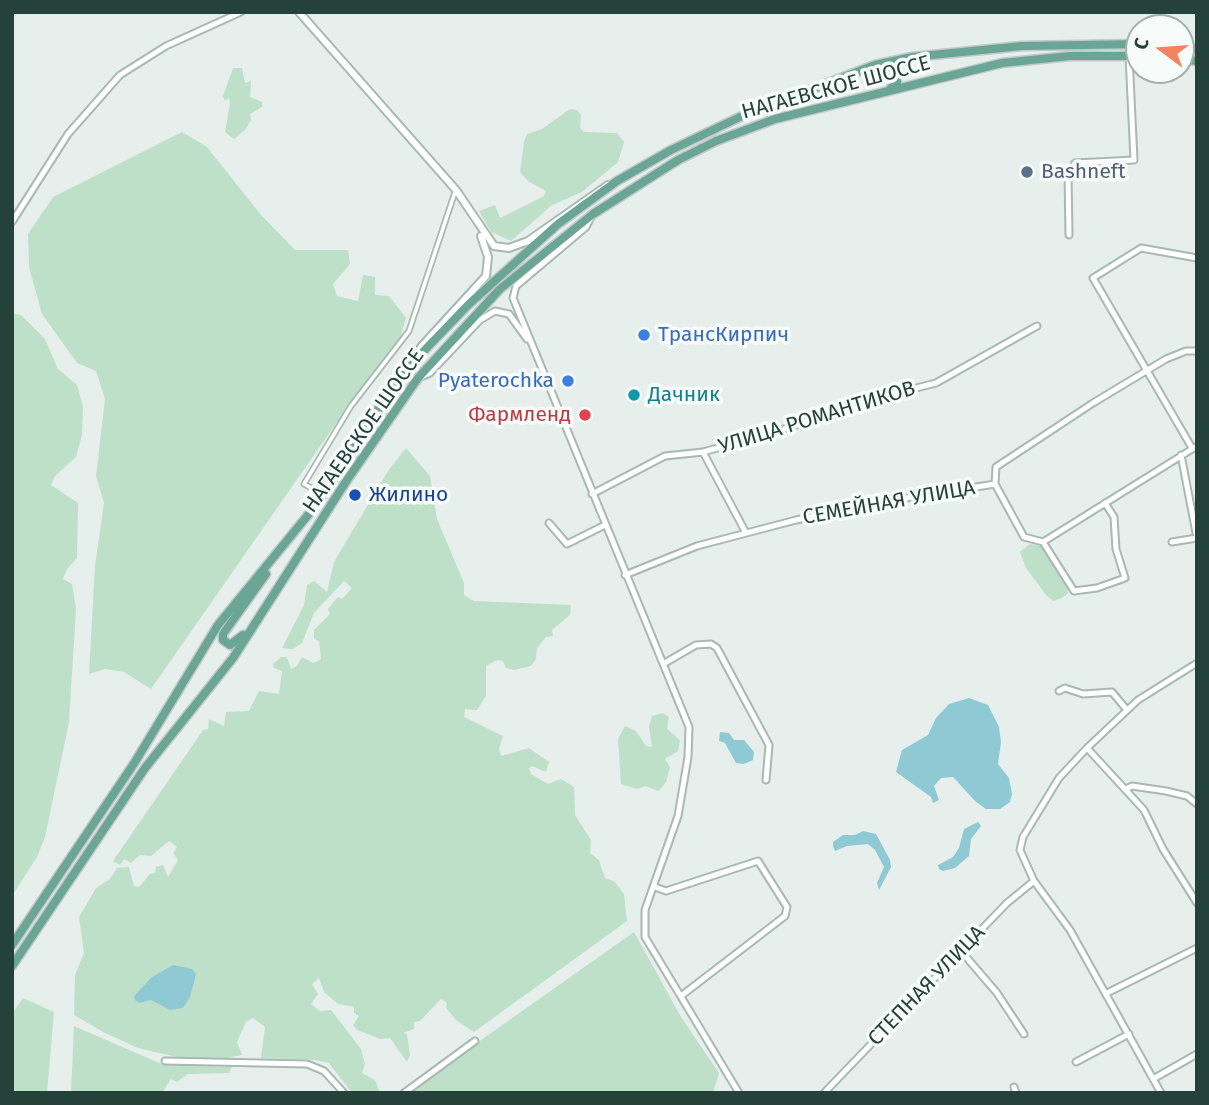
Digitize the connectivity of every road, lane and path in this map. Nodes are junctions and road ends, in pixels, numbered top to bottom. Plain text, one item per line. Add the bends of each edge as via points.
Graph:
1 (241, 12) edge
2 (299, 12) edge
3 (1125, 44) edge
4 (1125, 56) edge
5 (875, 65) junction
6 (1130, 84) edge
7 (881, 93) junction
8 (617, 181) junction
9 (456, 190) junction
10 (593, 214) junction
11 (12, 222) edge
12 (476, 224) junction
13 (1069, 235) dead end
14 (1197, 258) edge
15 (1037, 326) dead end
16 (530, 344) junction
17 (1197, 351) edge
18 (417, 358) junction
19 (1147, 369) junction
20 (418, 378) junction
21 (1194, 447) edge
22 (703, 452) junction
23 (1181, 455) junction
24 (995, 484) junction
25 (313, 489) dead end
26 (592, 494) junction
27 (1105, 503) junction
28 (549, 523) dead end
29 (605, 525) junction
30 (746, 533) junction
31 (1197, 538) edge
32 (1043, 542) junction
33 (1172, 542) dead end
34 (282, 548) junction
35 (299, 555) junction
36 (625, 575) junction
37 (1197, 663) edge
38 (663, 664) junction
39 (1059, 691) dead end
40 (1127, 710) junction
41 (1087, 747) junction
42 (766, 780) dead end
43 (1126, 789) junction
44 (1197, 804) edge
45 (1034, 881) junction
46 (655, 887) junction
47 (1197, 903) edge
48 (12, 945) edge
49 (1197, 948) edge
50 (961, 951) junction
51 (12, 966) edge
52 (1107, 993) junction
53 (681, 996) junction
54 (1024, 1034) dead end
55 (1129, 1034) junction
56 (475, 1041) dead end
57 (1197, 1054) edge
58 (165, 1060) dead end
59 (1076, 1062) dead end
60 (1153, 1079) junction
61 (344, 1093) edge
62 (404, 1093) edge
63 (738, 1093) edge
64 (824, 1093) edge
65 (1161, 1093) edge

1 - 11 street via 166,46 120,75 68,134
2 - 9 street
3 - 5 main road, НАГАЕВСКОЕ ШОССЕ via 1022,46
4 - 7 main road, НАГАЕВСКОЕ ШОССЕ via 1002,63
5 - 7 main road via 891,65 897,73 894,86
5 - 8 main road, НАГАЕВСКОЕ ШОССЕ via 742,116
6 - 13 street via 1134,160 1075,163 1068,174
7 - 10 main road, НАГАЕВСКОЕ ШОССЕ via 775,119 716,141
8 - 12 street via 600,187 516,247 494,246
8 - 18 main road, НАГАЕВСКОЕ ШОССЕ via 558,223 507,268
9 - 12 street
9 - 25 street via 409,331 351,406 304,484
10 - 16 street via 586,227 516,286 514,305
10 - 20 main road, НАГАЕВСКОЕ ШОССЕ via 500,289
12 - 18 street via 488,257 486,276 421,347
14 - 19 street via 1141,248 1093,278
15 - 22 street, УЛИЦА РОМАНТИКОВ via 936,383
16 - 20 street via 509,314 495,311 480,320 430,373
16 - 26 street
17 - 19 street, СЕМЕЙНАЯ УЛИЦА via 1186,351
18 - 34 main road, НАГАЕВСКОЕ ШОССЕ
19 - 21 street
19 - 24 street, СЕМЕЙНАЯ УЛИЦА via 996,467
20 - 35 main road, НАГАЕВСКОЕ ШОССЕ
21 - 23 street
22 - 26 street, УЛИЦА РОМАНТИКОВ via 665,456
22 - 30 street
23 - 27 street
23 - 31 street
24 - 30 street, СЕМЕЙНАЯ УЛИЦА via 894,500
24 - 32 street via 1024,537
26 - 29 street
27 - 32 street
27 - 32 street via 1114,517 1116,549 1125,578 1074,591
28 - 29 street via 568,544
29 - 36 street
30 - 36 street, СЕМЕЙНАЯ УЛИЦА via 697,546
31 - 33 street
34 - 35 main road via 226,628 226,643 240,641
34 - 48 main road, НАГАЕВСКОЕ ШОССЕ via 218,625 135,762
35 - 51 main road, НАГАЕВСКОЕ ШОССЕ via 233,657 145,768
36 - 38 street
37 - 40 street
38 - 42 street via 696,645 717,648 769,745
38 - 46 street via 689,727 688,757 678,816
39 - 40 street via 1112,692
40 - 41 street
41 - 43 street
41 - 45 street via 1059,778 1023,837 1020,850
43 - 44 street via 1166,791 1187,796
43 - 47 street via 1144,810
45 - 50 street, СТЕПНАЯ УЛИЦА
45 - 52 street
46 - 53 street via 645,910 645,937
46 - 53 street via 666,891 758,861 787,907 785,916
49 - 52 street
50 - 54 street
50 - 64 street, СТЕПНАЯ УЛИЦА
52 - 55 street
53 - 63 street
55 - 59 street
55 - 60 street
56 - 62 street
57 - 60 street
58 - 61 street via 307,1064 324,1071
60 - 65 street

